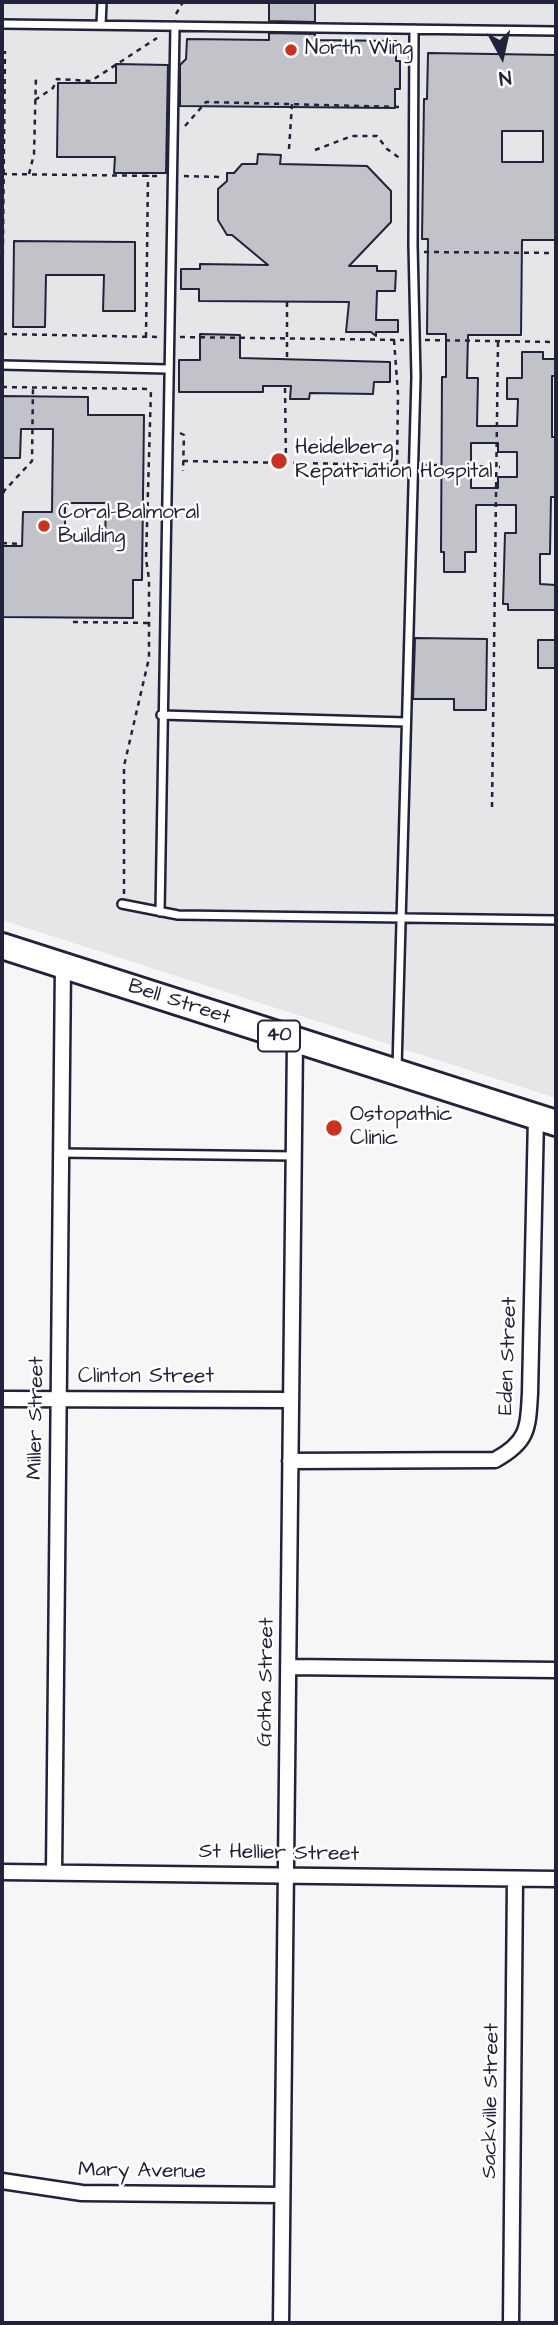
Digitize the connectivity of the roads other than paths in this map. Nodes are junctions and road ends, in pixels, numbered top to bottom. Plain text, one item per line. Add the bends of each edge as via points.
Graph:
1 (102, 2) edge
2 (2, 24) edge
3 (101, 25) junction
4 (175, 26) junction
5 (414, 29) junction
6 (556, 31) edge
7 (2, 365) edge
8 (167, 369) junction
9 (161, 715) junction
10 (406, 722) junction
11 (122, 904) dead end
12 (160, 912) junction
13 (402, 916) junction
14 (556, 920) edge
15 (2, 946) edge
16 (63, 964) junction
17 (295, 1041) junction
18 (397, 1072) junction
19 (546, 1120) edge
20 (61, 1153) junction
21 (294, 1156) junction
22 (2, 1399) edge
23 (59, 1399) junction
24 (291, 1400) junction
25 (290, 1461) junction
26 (288, 1667) junction
27 (556, 1670) edge
28 (2, 1872) edge
29 (54, 1872) junction
30 (286, 1875) junction
31 (515, 1879) junction
32 (556, 1879) edge
33 (2, 2181) edge
34 (282, 2195) junction
35 (281, 2323) edge
36 (511, 2323) edge

1 - 3 lane
2 - 3 lane
3 - 4 lane
4 - 5 lane
4 - 8 lane
5 - 6 lane
5 - 10 lane via 414,465
7 - 8 lane
8 - 9 lane
9 - 10 lane
9 - 12 lane
10 - 13 lane
11 - 12 lane
12 - 13 lane
13 - 14 lane
13 - 18 lane
15 - 16 highway, Bell Street / 40
16 - 17 highway, Bell Street / 40
16 - 20 street, Miller Street
17 - 18 highway, Bell Street / 40
17 - 21 street, Gotha Street
18 - 19 highway, Bell Street / 40
19 - 25 street, Eden Street via 529,1423 517,1448 495,1460
20 - 21 lane
20 - 23 street, Miller Street
21 - 24 street, Gotha Street
22 - 23 street, Clinton Street
23 - 24 street, Clinton Street
23 - 29 street, Miller Street
24 - 25 street, Gotha Street
25 - 26 street, Gotha Street
26 - 27 street
26 - 30 street, Gotha Street
28 - 29 street, St Hellier Street
29 - 30 street, St Hellier Street
30 - 31 street, St Hellier Street
30 - 34 street, Gotha Street
31 - 32 street, St Hellier Street
31 - 36 street, Sackville Street
33 - 34 street, Mary Avenue via 82,2193
34 - 35 street, Gotha Street

